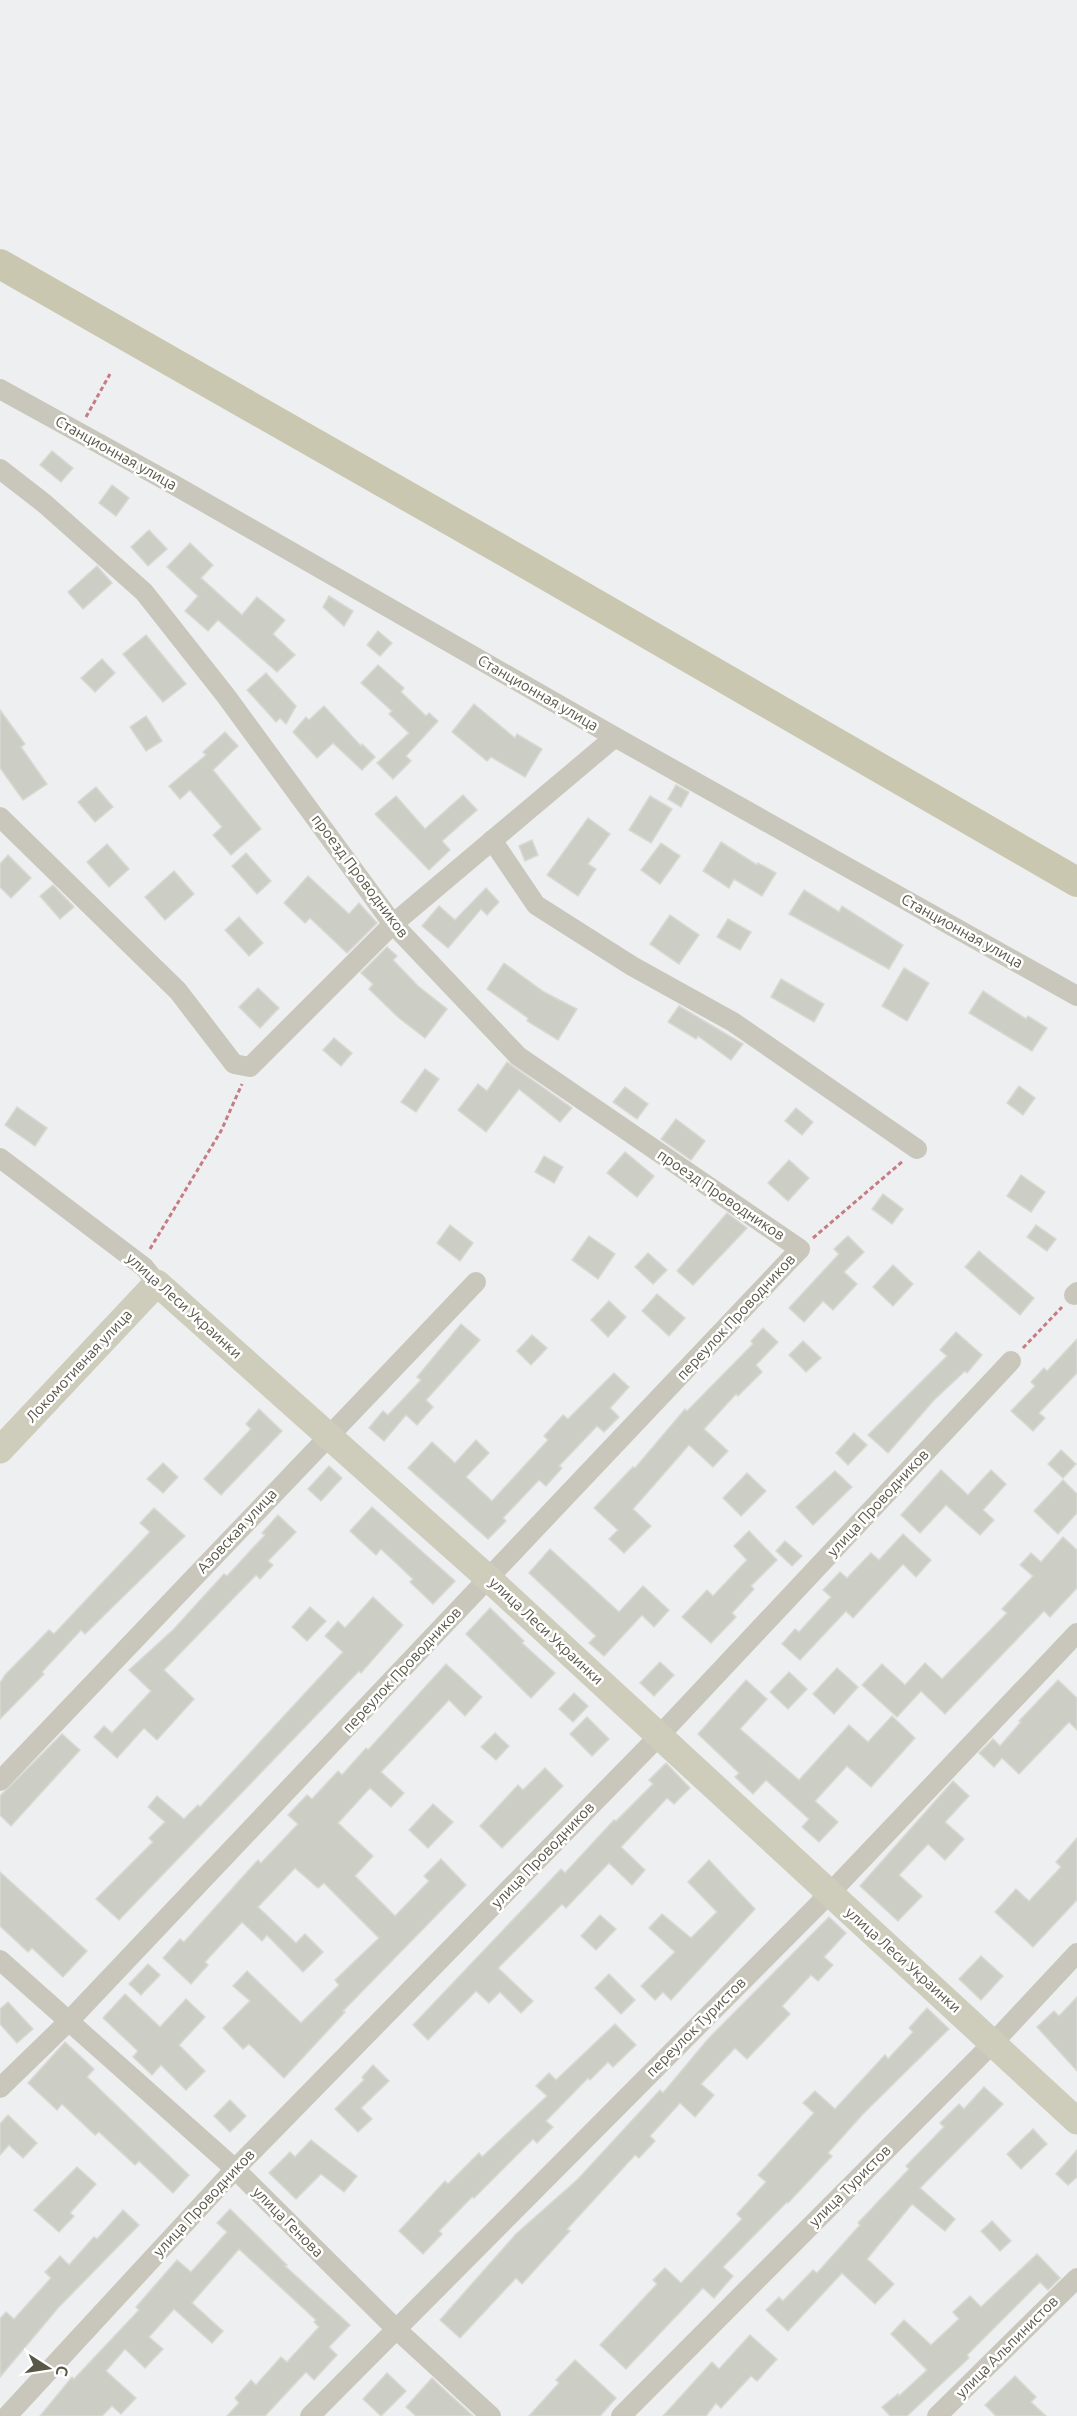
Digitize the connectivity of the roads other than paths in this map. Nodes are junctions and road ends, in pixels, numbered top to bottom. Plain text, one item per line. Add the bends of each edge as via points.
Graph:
1 (0, 264) edge
2 (0, 389) edge
3 (0, 469) edge
4 (615, 737) junction
5 (0, 817) edge
6 (492, 840) junction
7 (1077, 882) edge
8 (393, 924) junction
9 (1077, 996) edge
10 (917, 1149) road end
11 (0, 1158) edge
12 (800, 1249) joint
13 (149, 1274) junction
14 (476, 1282) dead end
15 (1011, 1361) road end
16 (328, 1435) junction
17 (0, 1450) edge
18 (489, 1579) junction
19 (1077, 1633) edge
20 (659, 1736) junction
21 (0, 1781) edge
22 (830, 1893) junction
23 (1077, 1953) edge
24 (0, 1960) edge
25 (68, 2022) junction
26 (994, 2042) junction
27 (0, 2088) edge
28 (1077, 2121) edge
29 (235, 2169) junction
30 (1077, 2278) edge
31 (396, 2329) junction
32 (7, 2416) edge
33 (310, 2416) edge
34 (491, 2416) edge
35 (621, 2416) edge
36 (937, 2416) edge

1 - 7 main road
2 - 4 street, Станционная улица
3 - 8 street, проезд Проводников via 144,592 226,696
4 - 6 street
4 - 9 street, Станционная улица
5 - 8 street via 178,991 246,1075
6 - 8 street
6 - 10 street via 536,905 632,966 733,1022
8 - 12 street, проезд Проводников via 518,1056
11 - 13 street, улица Леси Украинки
12 - 18 street, переулок Проводников
13 - 16 main road, улица Леси Украинки
13 - 17 main road, Локомотивная улица
14 - 16 street, Азовская улица
15 - 20 street, улица Проводников
16 - 18 main road, улица Леси Украинки
16 - 21 street, Азовская улица
18 - 20 main road, улица Леси Украинки
18 - 25 street, переулок Проводников
19 - 22 street, переулок Туристов
20 - 22 main road, улица Леси Украинки
20 - 29 street, улица Проводников
22 - 26 main road, улица Леси Украинки
22 - 31 street, переулок Туристов
23 - 26 street, улица Туристов
24 - 25 street, улица Генова
25 - 27 street, переулок Проводников
25 - 29 street, улица Генова
26 - 28 main road, улица Леси Украинки
26 - 35 street, улица Туристов
29 - 31 street, улица Генова
29 - 32 street, улица Проводников
30 - 36 street, улица Альпинистов
31 - 33 street, переулок Туристов
31 - 34 street, улица Генова

